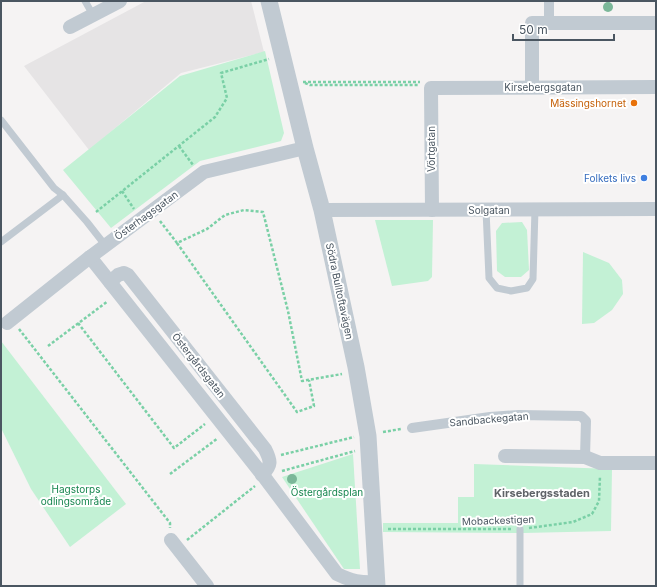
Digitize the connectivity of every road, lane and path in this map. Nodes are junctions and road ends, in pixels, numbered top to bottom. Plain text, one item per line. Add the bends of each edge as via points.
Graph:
1 (85, 1) edge
2 (120, 1) edge
3 (269, 1) edge
4 (549, 1) edge
5 (93, 15) junction
6 (549, 23) junction
7 (656, 23) edge
8 (70, 27) dead end
9 (272, 58) dead end
10 (425, 84) junction
11 (656, 86) edge
12 (532, 87) junction
13 (1, 120) edge
14 (179, 146) junction
15 (305, 148) junction
16 (193, 166) dead end
17 (122, 191) junction
18 (63, 195) junction
19 (535, 209) junction
20 (656, 209) edge
21 (152, 210) junction
22 (322, 210) junction
23 (432, 210) junction
24 (486, 210) junction
25 (135, 211) dead end
26 (96, 212) dead end
27 (1, 242) edge
28 (177, 243) junction
29 (105, 245) junction
30 (90, 257) junction
31 (112, 298) dead end
32 (78, 323) junction
33 (12, 324) joint
34 (48, 346) dead end
35 (351, 370) junction
36 (309, 380) junction
37 (208, 421) dead end
38 (412, 428) joint
39 (379, 433) dead end
40 (357, 436) dead end
41 (220, 437) dead end
42 (359, 450) dead end
43 (281, 455) dead end
44 (505, 456) dead end
45 (585, 457) junction
46 (600, 463) junction
47 (656, 463) edge
48 (282, 471) dead end
49 (170, 474) dead end
50 (263, 476) junction
51 (374, 529) junction
52 (520, 529) junction
53 (174, 544) junction
54 (377, 584) edge
55 (207, 586) edge
56 (520, 586) edge

1 - 5 lane
2 - 5 street
3 - 15 street, Södra Bulltoftavägen
4 - 6 street
5 - 8 street
6 - 7 street
6 - 12 street via 532,23
9 - 14 path via 221,73 227,98 215,117
10 - 10 path via 310,85 302,82 314,81
10 - 12 street, Kirsebergsgatan
10 - 23 street, Vörtgatan
11 - 12 street, Kirsebergsgatan
13 - 18 lane via 54,188
14 - 16 path
14 - 17 path
15 - 21 street, Österhagsgatan via 204,172
15 - 22 street, Södra Bulltoftavägen
17 - 25 path
17 - 26 path
18 - 27 lane
18 - 29 lane
19 - 20 street, Solgatan
19 - 24 street, Solgatan
19 - 24 lane via 533,279 528,288 511,291 497,288 489,278
21 - 28 path
21 - 29 street, Österhagsgatan
22 - 23 street, Solgatan
22 - 35 street, Södra Bulltoftavägen
23 - 24 street, Solgatan
28 - 36 path via 297,412 314,406
28 - 36 path via 207,229 225,215 244,210 263,212 288,311 302,381
29 - 30 street, Österhagsgatan
30 - 33 street, Österhagsgatan
30 - 50 street, Östergårdsgatan
31 - 32 path
32 - 34 path
32 - 37 path via 174,448
33 - 53 path via 170,523
35 - 36 path
35 - 51 street, Södra Bulltoftavägen via 368,436
38 - 39 path
38 - 45 street, Sandbackegatan via 490,417 581,416 586,421
40 - 43 path
41 - 49 path
42 - 48 path
44 - 45 street
45 - 46 street
46 - 47 street
46 - 52 path, Mobackestigen via 599,501 592,514 573,522
50 - 53 path
50 - 54 street, Östergårdsgatan via 337,574 349,580
51 - 52 path, Mobackestigen
51 - 54 street, Södra Bulltoftavägen
52 - 56 lane
53 - 55 street

